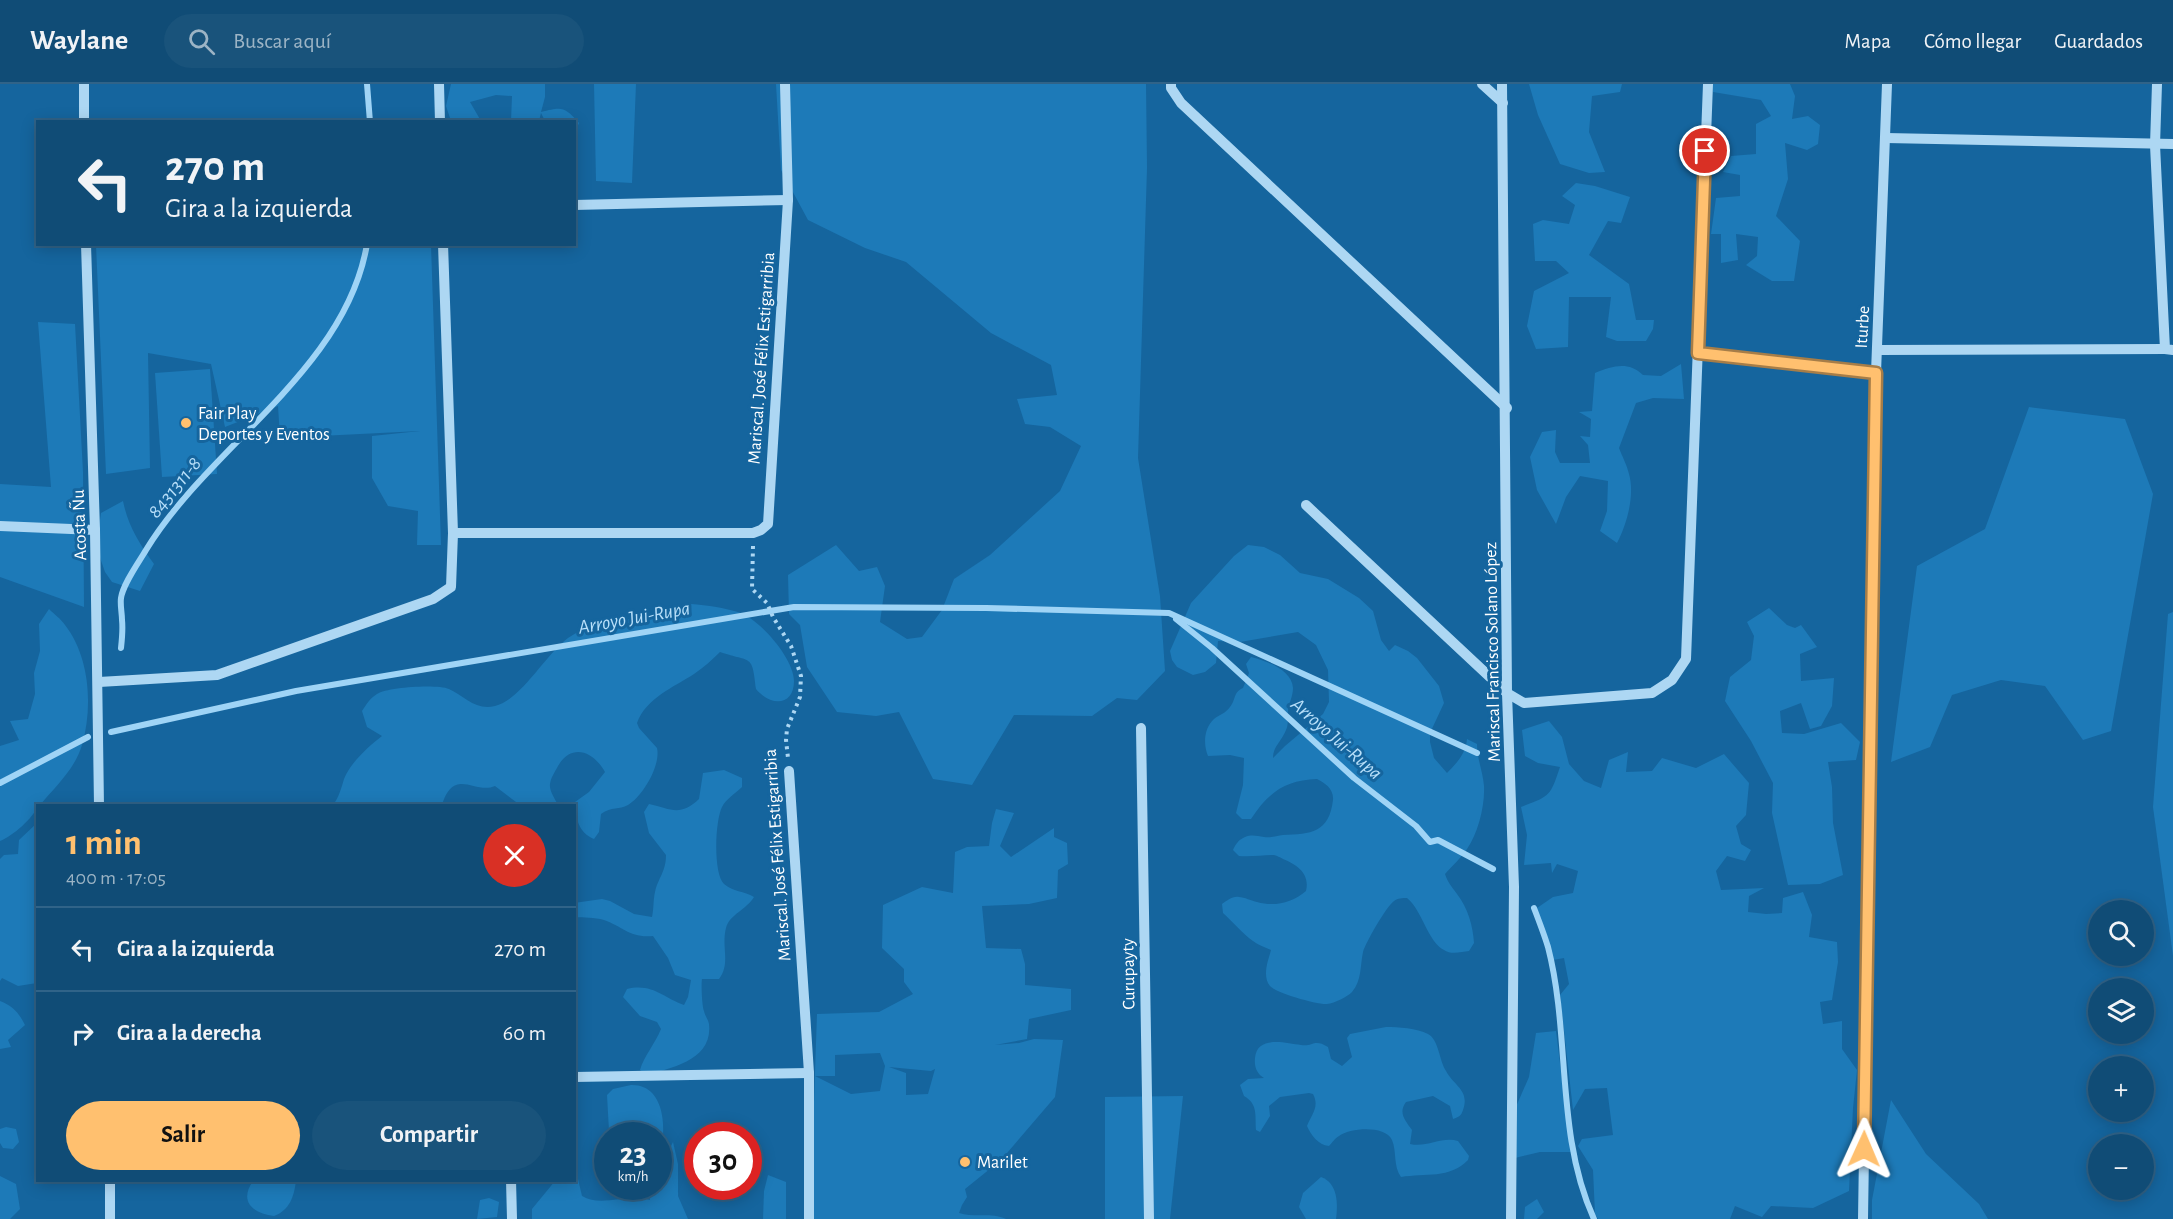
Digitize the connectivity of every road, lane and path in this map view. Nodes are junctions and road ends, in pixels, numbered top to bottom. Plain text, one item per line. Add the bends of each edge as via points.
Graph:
1 (84, 84) edge
2 (439, 84) edge
3 (785, 84) edge
4 (1171, 84) edge
5 (1482, 84) edge
6 (1502, 84) edge
7 (1708, 84) edge
8 (1887, 84) edge
9 (2157, 84) edge
10 (1503, 103) junction
11 (84, 120) edge
12 (440, 120) edge
13 (1886, 138) junction
14 (2173, 144) edge
15 (2155, 145) junction
16 (788, 200) junction
17 (576, 204) edge
18 (86, 246) edge
19 (443, 246) edge
20 (1878, 350) junction
21 (2169, 350) edge
22 (1698, 353) junction
23 (1876, 373) junction
24 (1506, 408) junction
25 (1306, 505) dead end
26 (0, 526) edge
27 (95, 530) junction
28 (453, 533) junction
29 (753, 533) junction
30 (99, 682) junction
31 (1507, 693) junction
32 (1141, 728) dead end
33 (789, 771) joint
34 (99, 804) edge
35 (809, 1073) junction
36 (576, 1077) edge
37 (110, 1182) edge
38 (511, 1182) edge
39 (110, 1219) edge
40 (512, 1219) edge
41 (809, 1219) edge
42 (1149, 1219) edge
43 (1511, 1219) edge
44 (1863, 1219) edge

1 - 11 street
2 - 12 street
3 - 16 street, Mariscal. José Félix Estigarribia
4 - 24 street via 1180,103
5 - 10 street
6 - 10 street, Mariscal Francisco Solano López
7 - 22 street
8 - 13 street, Iturbe
9 - 15 street
10 - 24 street, Mariscal Francisco Solano López
13 - 15 street
13 - 20 street, Iturbe
14 - 15 street
15 - 21 street
16 - 17 street
16 - 29 street, Mariscal. José Félix Estigarribia via 768,524
18 - 27 street, Acosta Ñu
19 - 28 street
20 - 21 street
20 - 23 street, Iturbe
22 - 23 street
22 - 31 street via 1686,659 1672,680 1652,693 1524,703
23 - 44 street, Iturbe
24 - 31 street, Mariscal Francisco Solano López
25 - 31 street
26 - 27 street
27 - 30 street, Acosta Ñu
28 - 29 street
28 - 30 street via 451,587 433,599 217,675
29 - 33 path, Mariscal. José Félix Estigarribia via 752,589 767,603 791,646 801,676 800,698 787,729
30 - 34 street, Acosta Ñu
31 - 43 street, Mariscal Francisco Solano López via 1514,886
32 - 42 street, Curupayty
33 - 35 street, Mariscal. José Félix Estigarribia
35 - 36 street
35 - 41 street, Mariscal. José Félix Estigarribia
37 - 39 street
38 - 40 street

